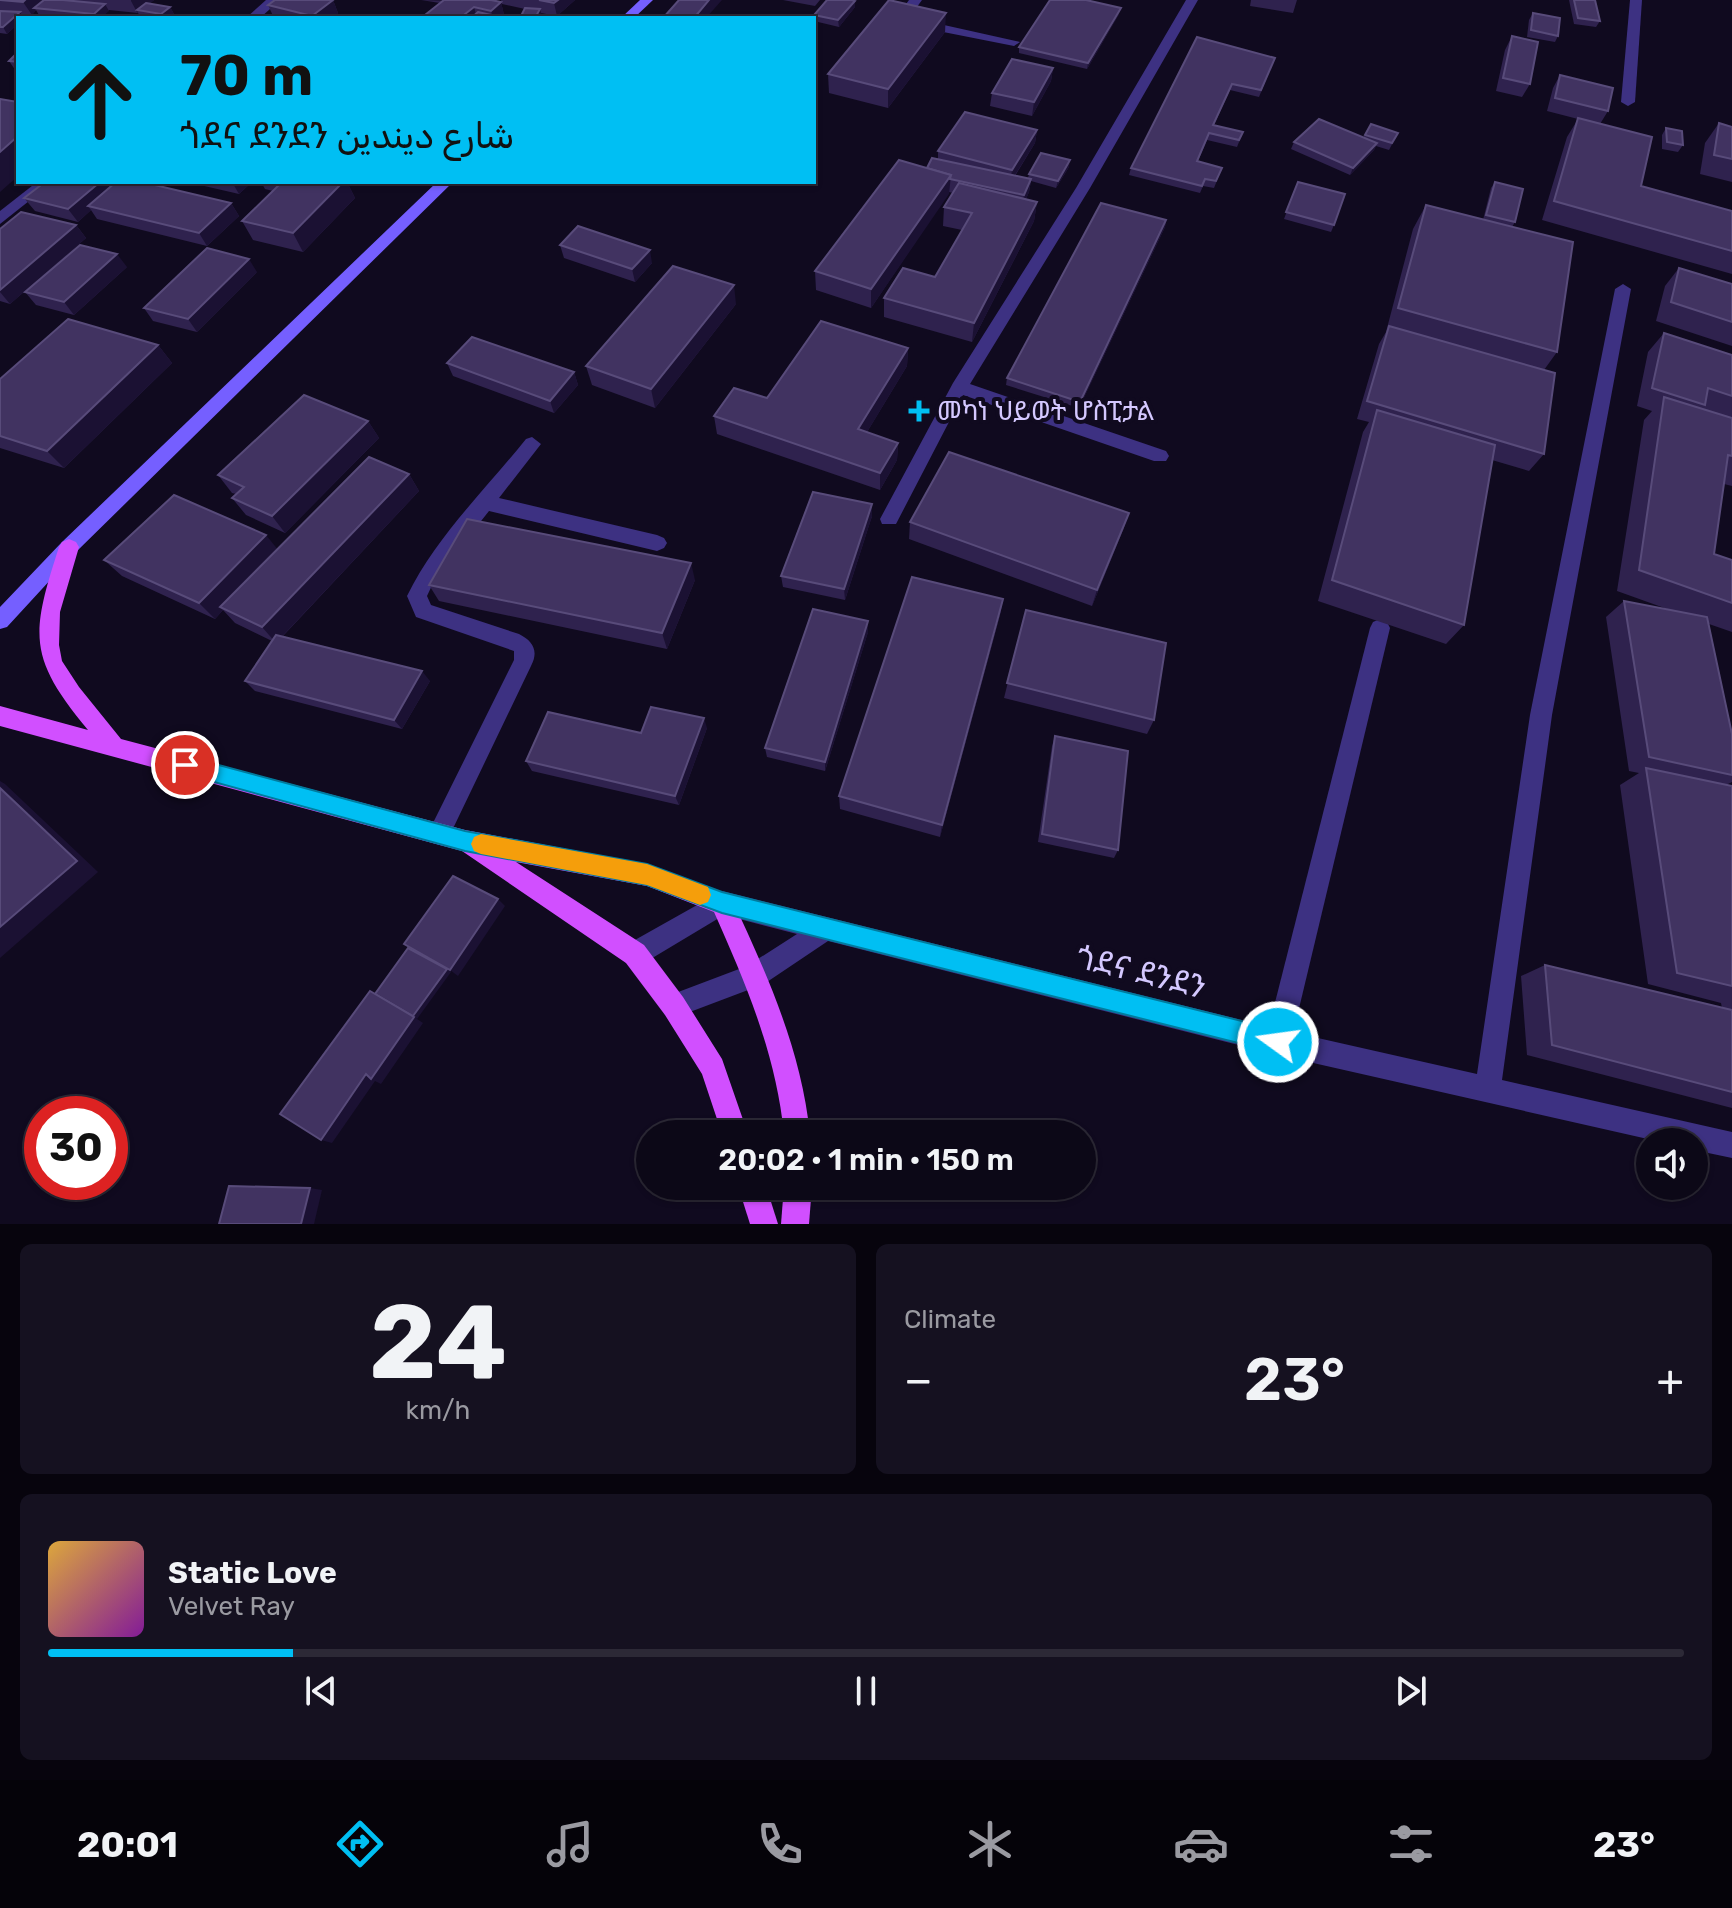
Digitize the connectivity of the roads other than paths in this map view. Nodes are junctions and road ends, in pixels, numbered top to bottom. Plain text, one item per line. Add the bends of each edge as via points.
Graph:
1 (274, 0) edge
2 (647, 0) edge
3 (916, 0) edge
4 (1192, 0) edge
5 (1636, 0) edge
6 (254, 16) edge
7 (629, 16) edge
8 (1014, 42) dead end
9 (1628, 102) dead end
10 (44, 184) edge
11 (444, 184) edge
12 (0, 219) edge
13 (1623, 289) dead end
14 (959, 387) junction
15 (532, 444) dead end
16 (1160, 456) dead end
17 (483, 502) junction
18 (889, 519) dead end
19 (657, 543) dead end
20 (69, 547) junction
21 (0, 621) edge
22 (1380, 628) edge
23 (0, 716) edge
24 (114, 746) junction
25 (439, 833) junction
26 (465, 841) junction
27 (722, 903) junction
28 (824, 930) junction
29 (635, 954) junction
30 (755, 975) junction
31 (674, 1006) junction
32 (1278, 1042) junction
33 (1488, 1090) junction
34 (730, 1120) edge
35 (795, 1120) edge
36 (1732, 1145) edge
37 (756, 1200) edge
38 (797, 1200) edge
39 (764, 1224) edge
40 (795, 1224) edge

1 - 6 street
2 - 7 main road
3 - 8 street via 907,11 922,24
4 - 14 street
5 - 9 street
10 - 12 street
11 - 20 main road
13 - 33 street via 1541,715
14 - 16 street
14 - 18 street
15 - 17 street
17 - 19 street
17 - 25 street via 417,596 423,611 524,646 524,660
20 - 21 main road
20 - 24 main road via 51,605 48,642 58,674
22 - 32 street
23 - 24 main road
24 - 25 main road
25 - 26 main road
26 - 27 main road via 647,875
26 - 29 main road
27 - 28 street, ጎደና ደንደን
27 - 29 street
27 - 30 main road
28 - 30 street
28 - 32 street, ጎደና ደንደን
29 - 31 main road
30 - 31 street
30 - 35 main road via 785,1058
31 - 34 main road via 713,1068
32 - 33 street, ጎደና ደንደን
33 - 36 street, ጎደና ደንደን
37 - 39 main road
38 - 40 main road

